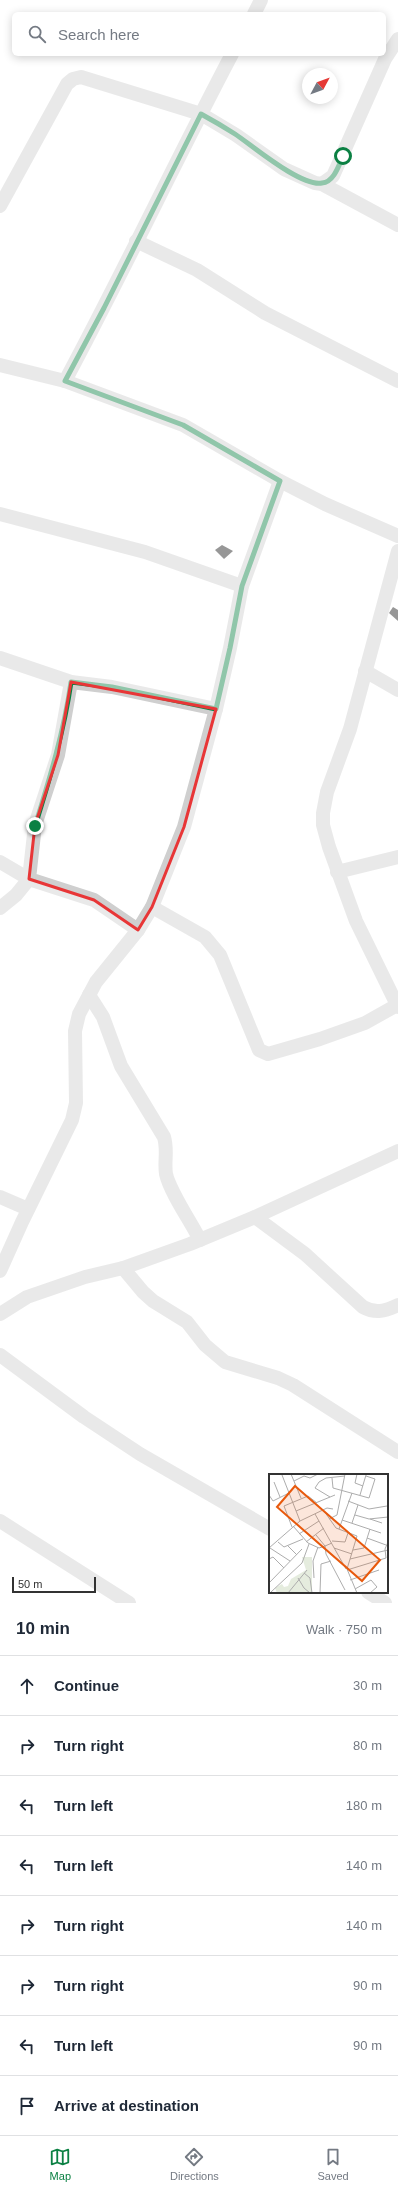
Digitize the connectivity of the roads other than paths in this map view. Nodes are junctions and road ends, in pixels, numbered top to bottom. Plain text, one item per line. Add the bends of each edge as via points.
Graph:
1 (261, 0) edge
2 (255, 12) edge
3 (398, 39) edge
4 (231, 56) edge
5 (201, 114) junction
6 (322, 184) junction
7 (0, 206) edge
8 (397, 220) edge
9 (136, 241) junction
10 (0, 365) edge
11 (65, 381) junction
12 (398, 381) edge
13 (280, 481) junction
14 (0, 514) edge
15 (398, 536) edge
16 (398, 551) edge
17 (242, 586) junction
18 (0, 658) edge
19 (365, 671) junction
20 (71, 682) junction
21 (398, 690) edge
22 (216, 709) junction
23 (398, 857) edge
24 (0, 862) edge
25 (337, 872) junction
26 (29, 879) junction
27 (152, 907) junction
28 (0, 908) edge
29 (138, 930) junction
30 (88, 995) junction
31 (398, 1006) edge
32 (398, 1151) edge
33 (0, 1197) edge
34 (28, 1209) junction
35 (255, 1217) junction
36 (200, 1240) junction
37 (122, 1268) junction
38 (0, 1271) edge
39 (398, 1305) edge
40 (0, 1314) edge
41 (0, 1355) edge
42 (398, 1452) edge
43 (0, 1521) edge
44 (269, 1528) edge
45 (370, 1593) edge
46 (129, 1603) edge
47 (385, 1603) edge

1 - 2 street
3 - 6 street via 385,59 333,176
4 - 5 street
5 - 6 street via 236,134 284,169
5 - 7 street via 81,77 73,79 67,84
5 - 9 street
6 - 8 street
9 - 11 street
9 - 12 street via 196,270 271,317
10 - 11 street
11 - 13 street via 183,425
13 - 15 street
13 - 17 street
14 - 17 street via 145,552
16 - 19 street
17 - 22 street
18 - 20 street
19 - 21 street
19 - 25 street via 350,729 327,792 323,813 327,840
20 - 22 street via 112,687
20 - 26 street via 58,754 35,826
22 - 27 street via 184,827
23 - 25 street
24 - 26 street
25 - 31 street via 356,921
26 - 28 street via 16,895
26 - 29 street via 94,900
27 - 29 street
27 - 31 street via 212,943 220,955 259,1050 263,1053 268,1054 320,1039 365,1023
29 - 30 street via 105,969
30 - 34 street via 79,1014 75,1031 76,1103 72,1120
30 - 36 street via 103,1016 121,1066 164,1137 169,1181
32 - 35 street
33 - 34 street
34 - 38 street
35 - 36 street
35 - 39 street via 305,1254 363,1307 372,1312 385,1311
36 - 37 street
37 - 40 street via 85,1277 27,1297
37 - 42 street via 153,1301 187,1322 205,1345 225,1362 278,1378 292,1385
41 - 44 street via 84,1417 140,1454
43 - 46 street
45 - 47 street

